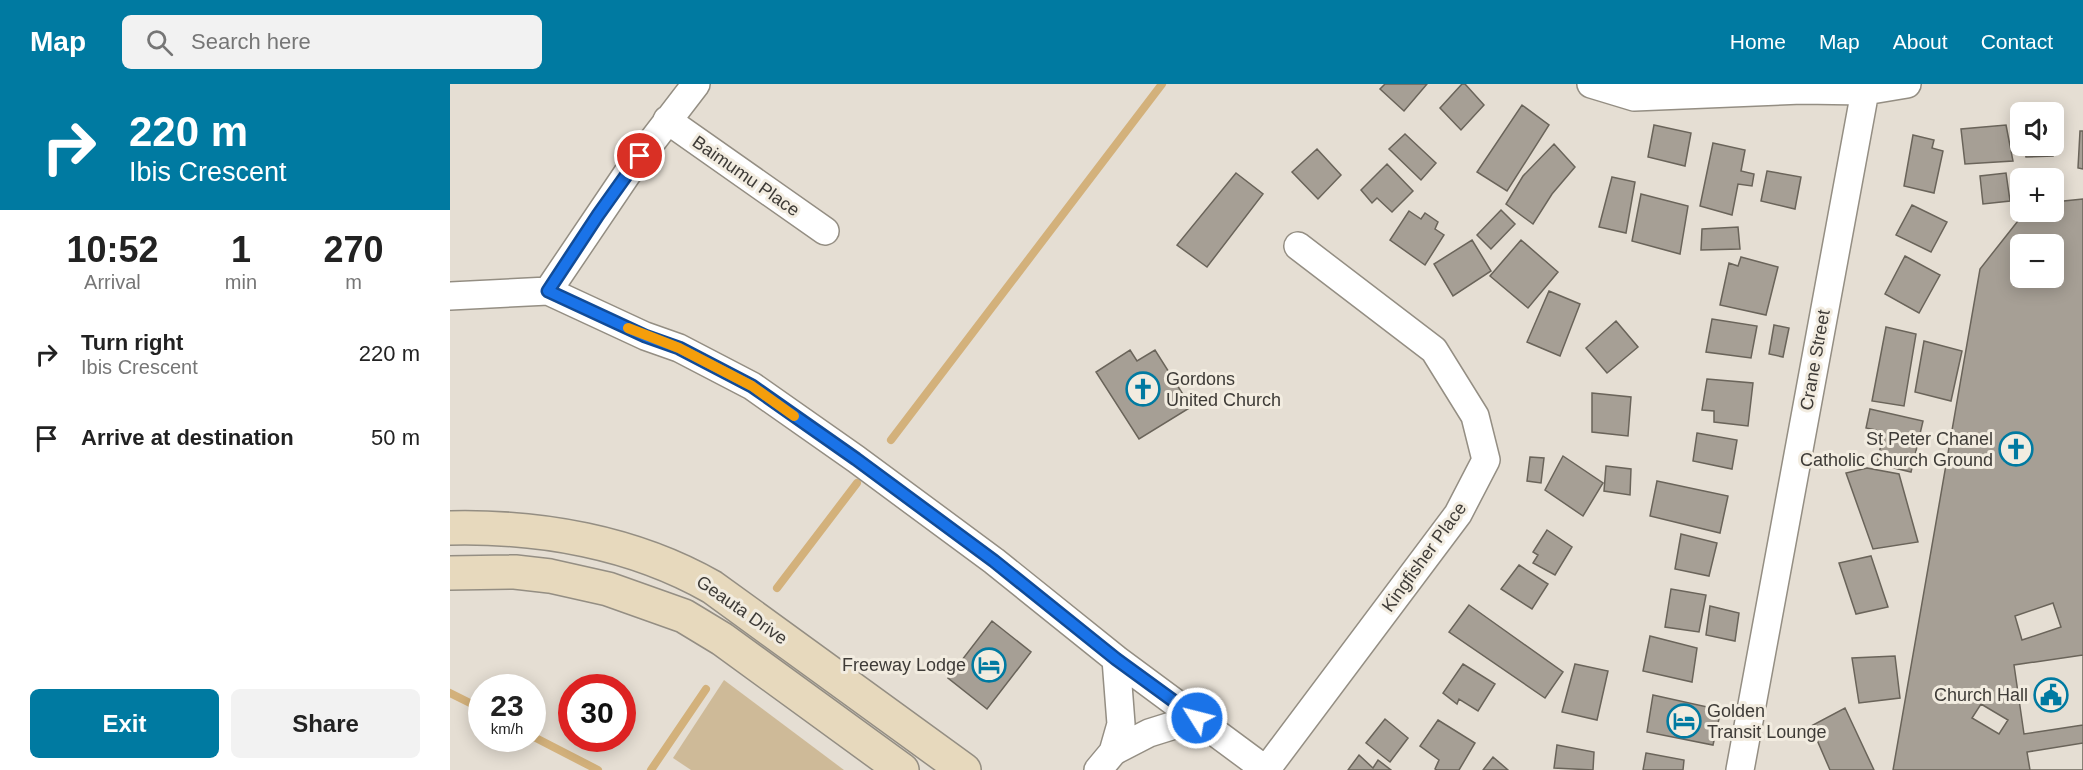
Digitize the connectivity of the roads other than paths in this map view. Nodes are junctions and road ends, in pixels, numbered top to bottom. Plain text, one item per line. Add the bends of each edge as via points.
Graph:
1 (696, 84) edge
2 (1591, 84) edge
3 (1907, 84) edge
4 (1865, 91) junction
5 (667, 120) junction
6 (825, 231) dead end
7 (1298, 246) dead end
8 (548, 291) junction
9 (450, 296) edge
10 (450, 528) edge
11 (450, 573) edge
12 (1116, 659) junction
13 (1197, 718) junction
14 (1105, 761) edge
15 (902, 770) edge
16 (964, 770) edge
17 (1266, 770) edge
18 (1740, 770) edge

1 - 5 street
2 - 4 street via 1634,97
3 - 4 street
4 - 18 street, Crane Street
5 - 6 street, Baimumu Place
5 - 8 street
7 - 17 street, Kingfisher Place via 1434,350 1475,416 1486,459 1458,514
8 - 9 street
8 - 12 street via 679,348 752,386 994,561
10 - 16 main road, Geauta Drive via 526,531 594,542 690,574
11 - 15 main road, Geauta Drive via 550,576 608,589 684,616 722,639
12 - 13 street
12 - 14 street via 1120,724
13 - 14 street via 1149,733
13 - 17 street

